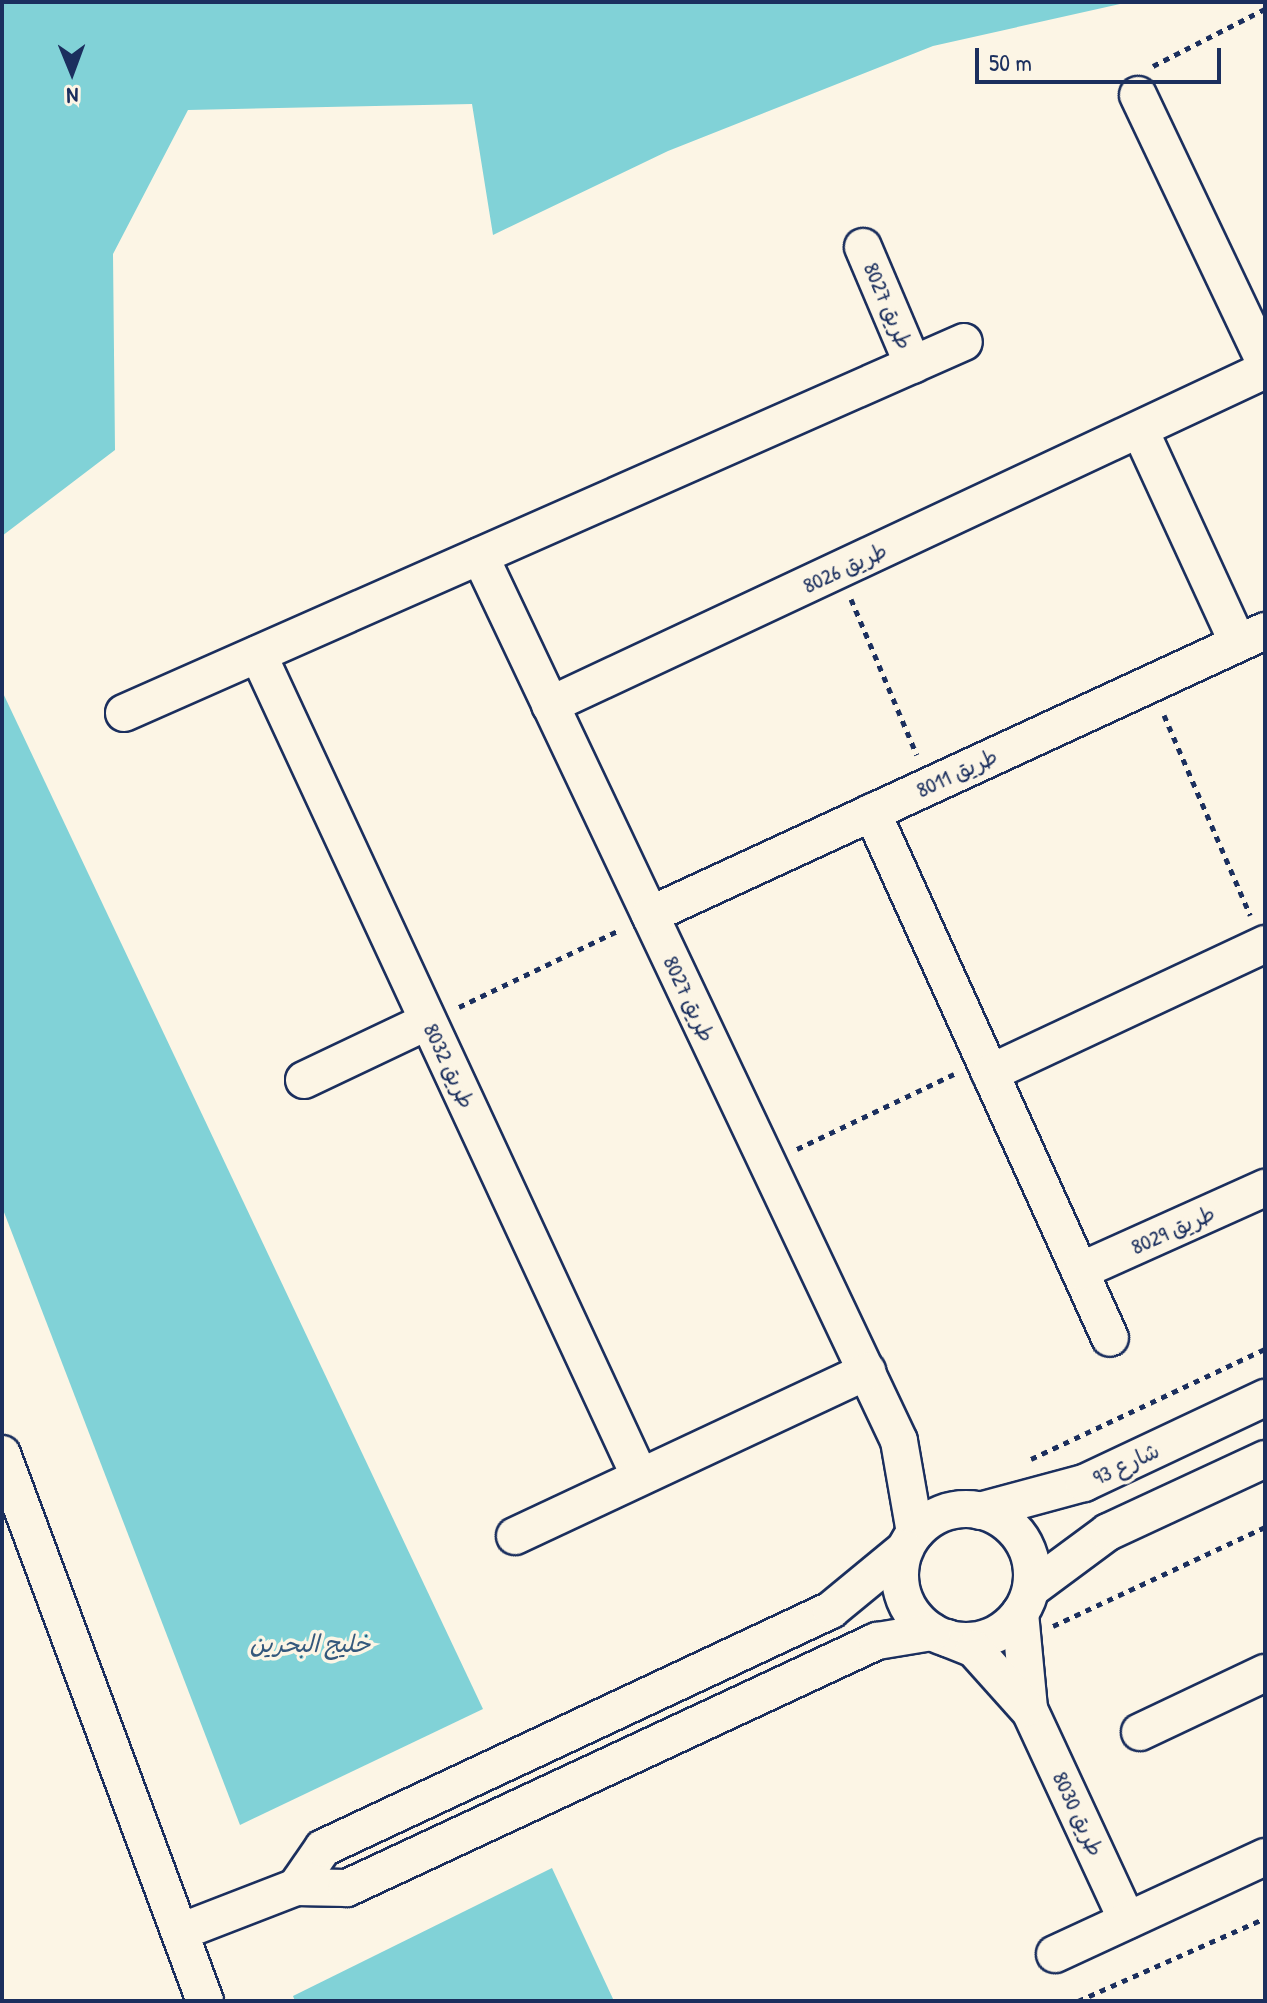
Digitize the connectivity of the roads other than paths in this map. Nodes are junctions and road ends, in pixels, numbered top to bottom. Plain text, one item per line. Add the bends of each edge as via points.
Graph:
1 (1138, 95) road end
2 (863, 247) dead end
3 (964, 342) dead end
4 (1265, 363) edge
5 (913, 365) junction
6 (1265, 370) edge
7 (1140, 430) junction
8 (480, 556) junction
9 (1251, 637) edge
10 (258, 654) junction
11 (550, 705) junction
12 (124, 713) dead end
13 (872, 812) junction
14 (650, 915) junction
15 (1264, 945) edge
16 (428, 1021) junction
17 (987, 1066) junction
18 (304, 1080) dead end
19 (1265, 1188) edge
20 (1080, 1271) junction
21 (1110, 1338) dead end
22 (867, 1371) junction
23 (1265, 1398) edge
24 (899, 1441) junction
25 (2, 1454) edge
26 (1265, 1459) edge
27 (640, 1477) junction
28 (975, 1510) junction
29 (515, 1536) dead end
30 (910, 1541) junction
31 (1023, 1615) junction
32 (939, 1634) junction
33 (1265, 1673) edge
34 (1029, 1709) junction
35 (1140, 1732) dead end
36 (1265, 1857) edge
37 (296, 1887) junction
38 (1127, 1920) junction
39 (180, 1932) junction
40 (1055, 1954) dead end
41 (205, 2001) edge

1 - 4 street
2 - 5 street, طريق 8027
3 - 5 street, طريق 8027
5 - 8 street, طريق 8027
6 - 7 street, طريق 8026
7 - 9 street
7 - 11 street, طريق 8026
8 - 10 street, طريق 8027
8 - 11 street, طريق 8027
9 - 13 street, طريق 8011
10 - 12 street, طريق 8027
10 - 16 street, طريق 8032
11 - 14 street, طريق 8027
13 - 14 street, طريق 8011
13 - 17 street
14 - 22 street, طريق 8027
15 - 17 street
16 - 18 street
16 - 27 street, طريق 8032
17 - 20 street
19 - 20 street, طريق 8029
20 - 21 street
22 - 24 street, طريق 8027
22 - 27 street
23 - 28 street, شارع 93 via 1084,1483
24 - 28 street, طريق 8027
24 - 30 street, طريق 8027
25 - 39 street
26 - 31 street via 1108,1532
27 - 29 street
28 - 30 street via 939,1515
28 - 31 street via 1022,1539
30 - 32 street via 907,1604
30 - 37 street via 831,1610 323,1848
31 - 32 street via 987,1638
31 - 34 street, طريق 8030
32 - 34 street, طريق 8030 via 974,1649
32 - 37 street via 877,1641 347,1888
33 - 35 street
34 - 38 street, طريق 8030
36 - 38 street
37 - 39 street
38 - 40 street
39 - 41 street

